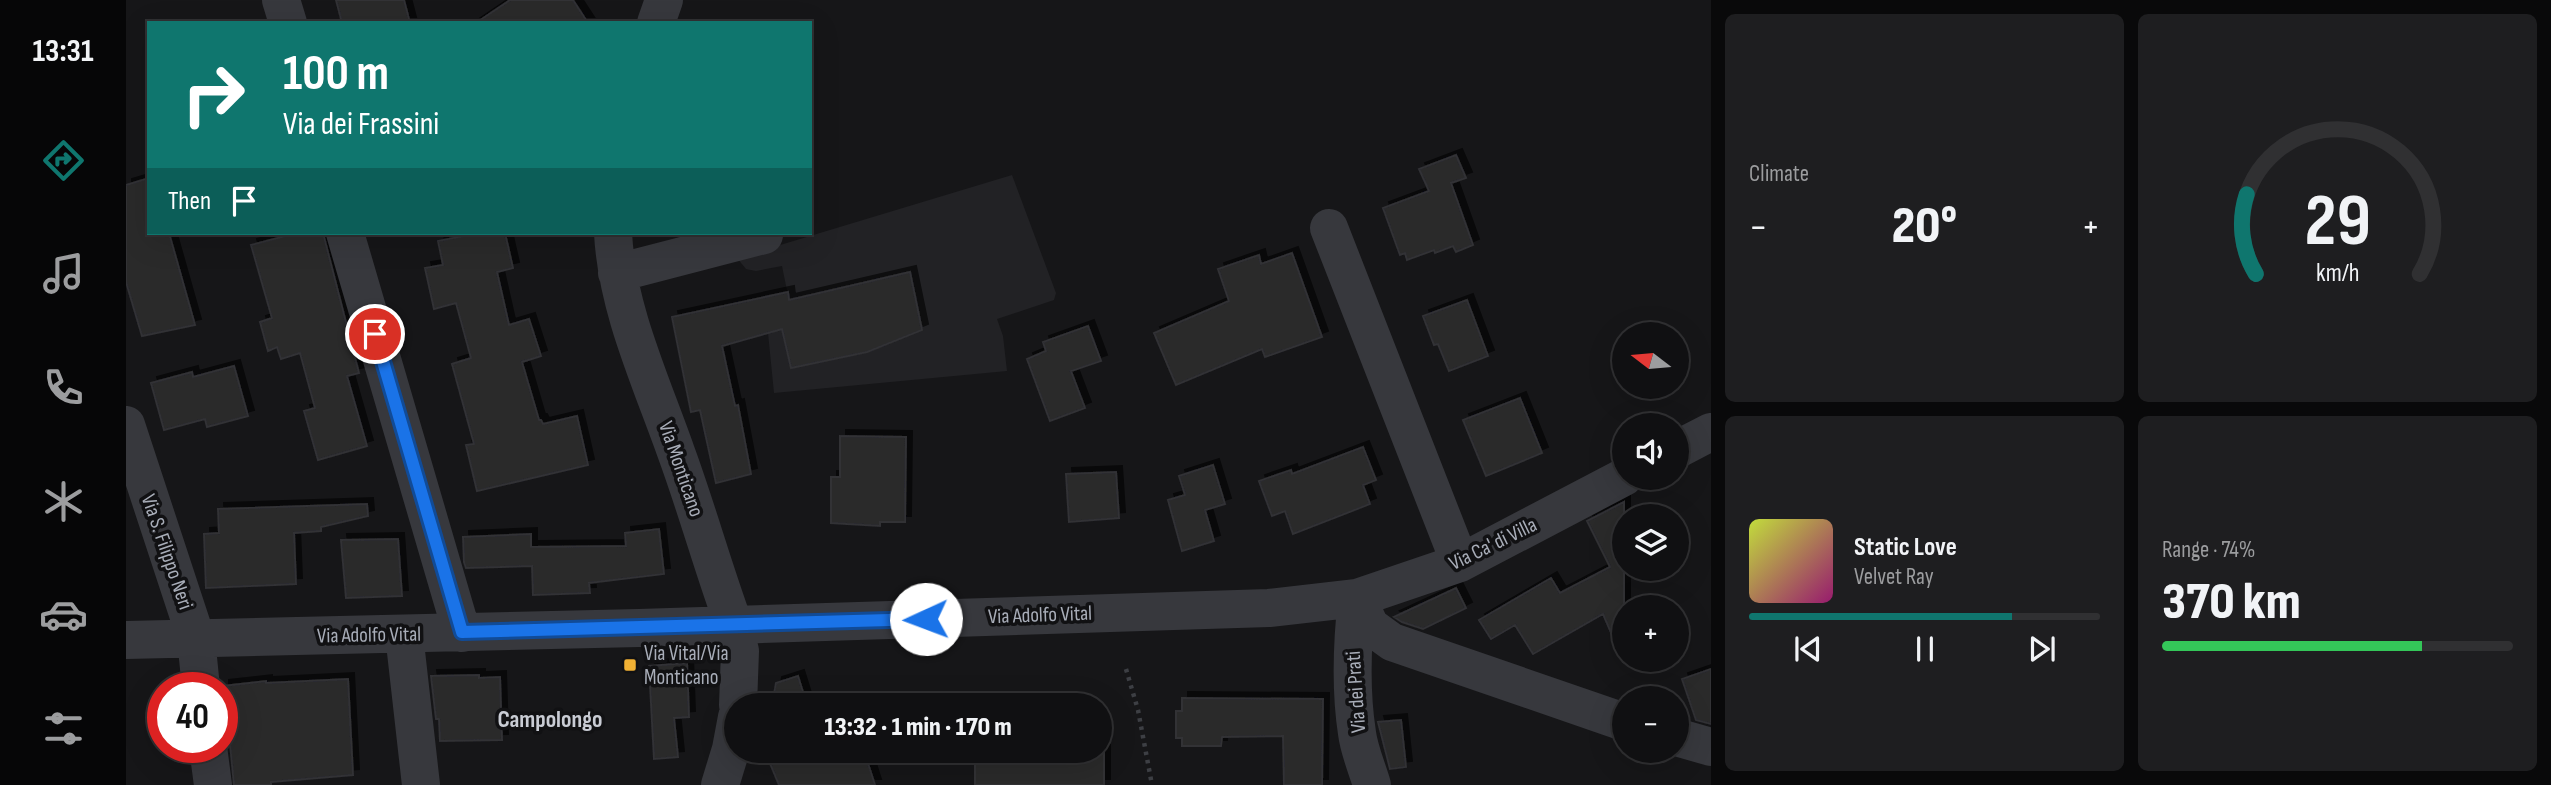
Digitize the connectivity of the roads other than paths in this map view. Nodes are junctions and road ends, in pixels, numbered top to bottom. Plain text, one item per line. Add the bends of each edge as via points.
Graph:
1 (281, 0) edge
2 (664, 0) edge
3 (287, 21) edge
4 (657, 21) edge
5 (1329, 228) dead end
6 (346, 235) edge
7 (613, 235) edge
8 (764, 235) dead end
9 (617, 273) junction
10 (126, 425) edge
11 (1711, 432) edge
12 (1689, 443) edge
13 (1612, 483) edge
14 (1460, 563) junction
15 (1357, 598) junction
16 (734, 625) junction
17 (462, 632) junction
18 (404, 634) junction
19 (196, 638) junction
20 (126, 640) edge
21 (199, 672) edge
22 (738, 693) edge
23 (1612, 718) edge
24 (1689, 741) edge
25 (1711, 747) edge
26 (210, 763) edge
27 (727, 763) edge
28 (213, 785) edge
29 (421, 785) edge
30 (720, 785) edge
31 (1372, 785) edge

1 - 3 street
2 - 4 street
5 - 14 street
6 - 17 street
7 - 9 street, Via Monticano
8 - 9 street
9 - 16 street, Via Monticano
10 - 19 street, Via S. Filippo Neri
11 - 12 street
13 - 14 street, Via Ca' di Villa
14 - 15 street, Via Ca' di Villa
15 - 16 street, Via Adolfo Vital via 1269,608
15 - 23 street via 1370,626 1392,642
15 - 31 street, Via dei Prati via 1353,690 1357,735
16 - 17 street, Via Adolfo Vital
16 - 22 street, Via Monticano via 740,651
17 - 18 street, Via Adolfo Vital
18 - 19 street, Via Adolfo Vital
18 - 29 street
19 - 20 street, Via Adolfo Vital
19 - 21 street, Via S. Filippo Neri
24 - 25 street
26 - 28 street
27 - 30 street

